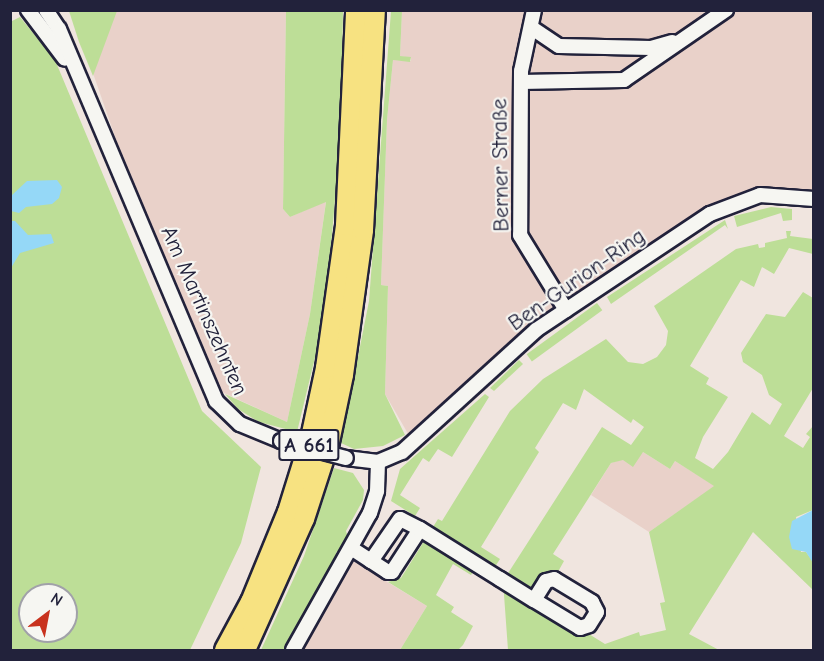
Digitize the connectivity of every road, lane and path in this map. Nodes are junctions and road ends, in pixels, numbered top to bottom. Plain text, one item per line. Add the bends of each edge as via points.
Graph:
1 (28, 10) edge
2 (46, 10) edge
3 (56, 10) edge
4 (356, 10) edge
5 (375, 10) edge
6 (534, 10) edge
7 (726, 10) edge
8 (532, 28) junction
9 (59, 29) junction
10 (685, 38) junction
11 (78, 79) junction
12 (521, 82) junction
13 (813, 199) edge
14 (566, 310) junction
15 (378, 462) junction
16 (420, 529) junction
17 (351, 548) junction
18 (371, 561) junction
19 (534, 600) dead end
20 (225, 651) edge
21 (245, 651) edge
22 (293, 651) edge

1 - 11 street, Am Martinszehnten
2 - 9 street, Am Martinszehnten
3 - 9 street
4 - 20 highway, A 661 via 346,225 326,368 311,438 288,512 251,602
5 - 21 highway, A 661 via 363,230 343,375 329,442 304,519
6 - 8 street, Berner Straße
7 - 10 street
8 - 10 street via 559,46 651,48
8 - 12 street, Berner Straße via 526,38
9 - 11 street, Am Martinszehnten
10 - 12 street via 624,80
11 - 15 street, Am Martinszehnten, bridge via 216,400 240,424 281,441
12 - 14 street, Berner Straße via 520,235
13 - 14 street, Ben-Gurion-Ring via 774,194 733,202
14 - 15 street, Ben-Gurion-Ring via 523,340 414,444
15 - 17 street via 375,499
16 - 18 street via 400,519
16 - 18 street via 392,572
16 - 19 street
17 - 18 street
17 - 22 street

